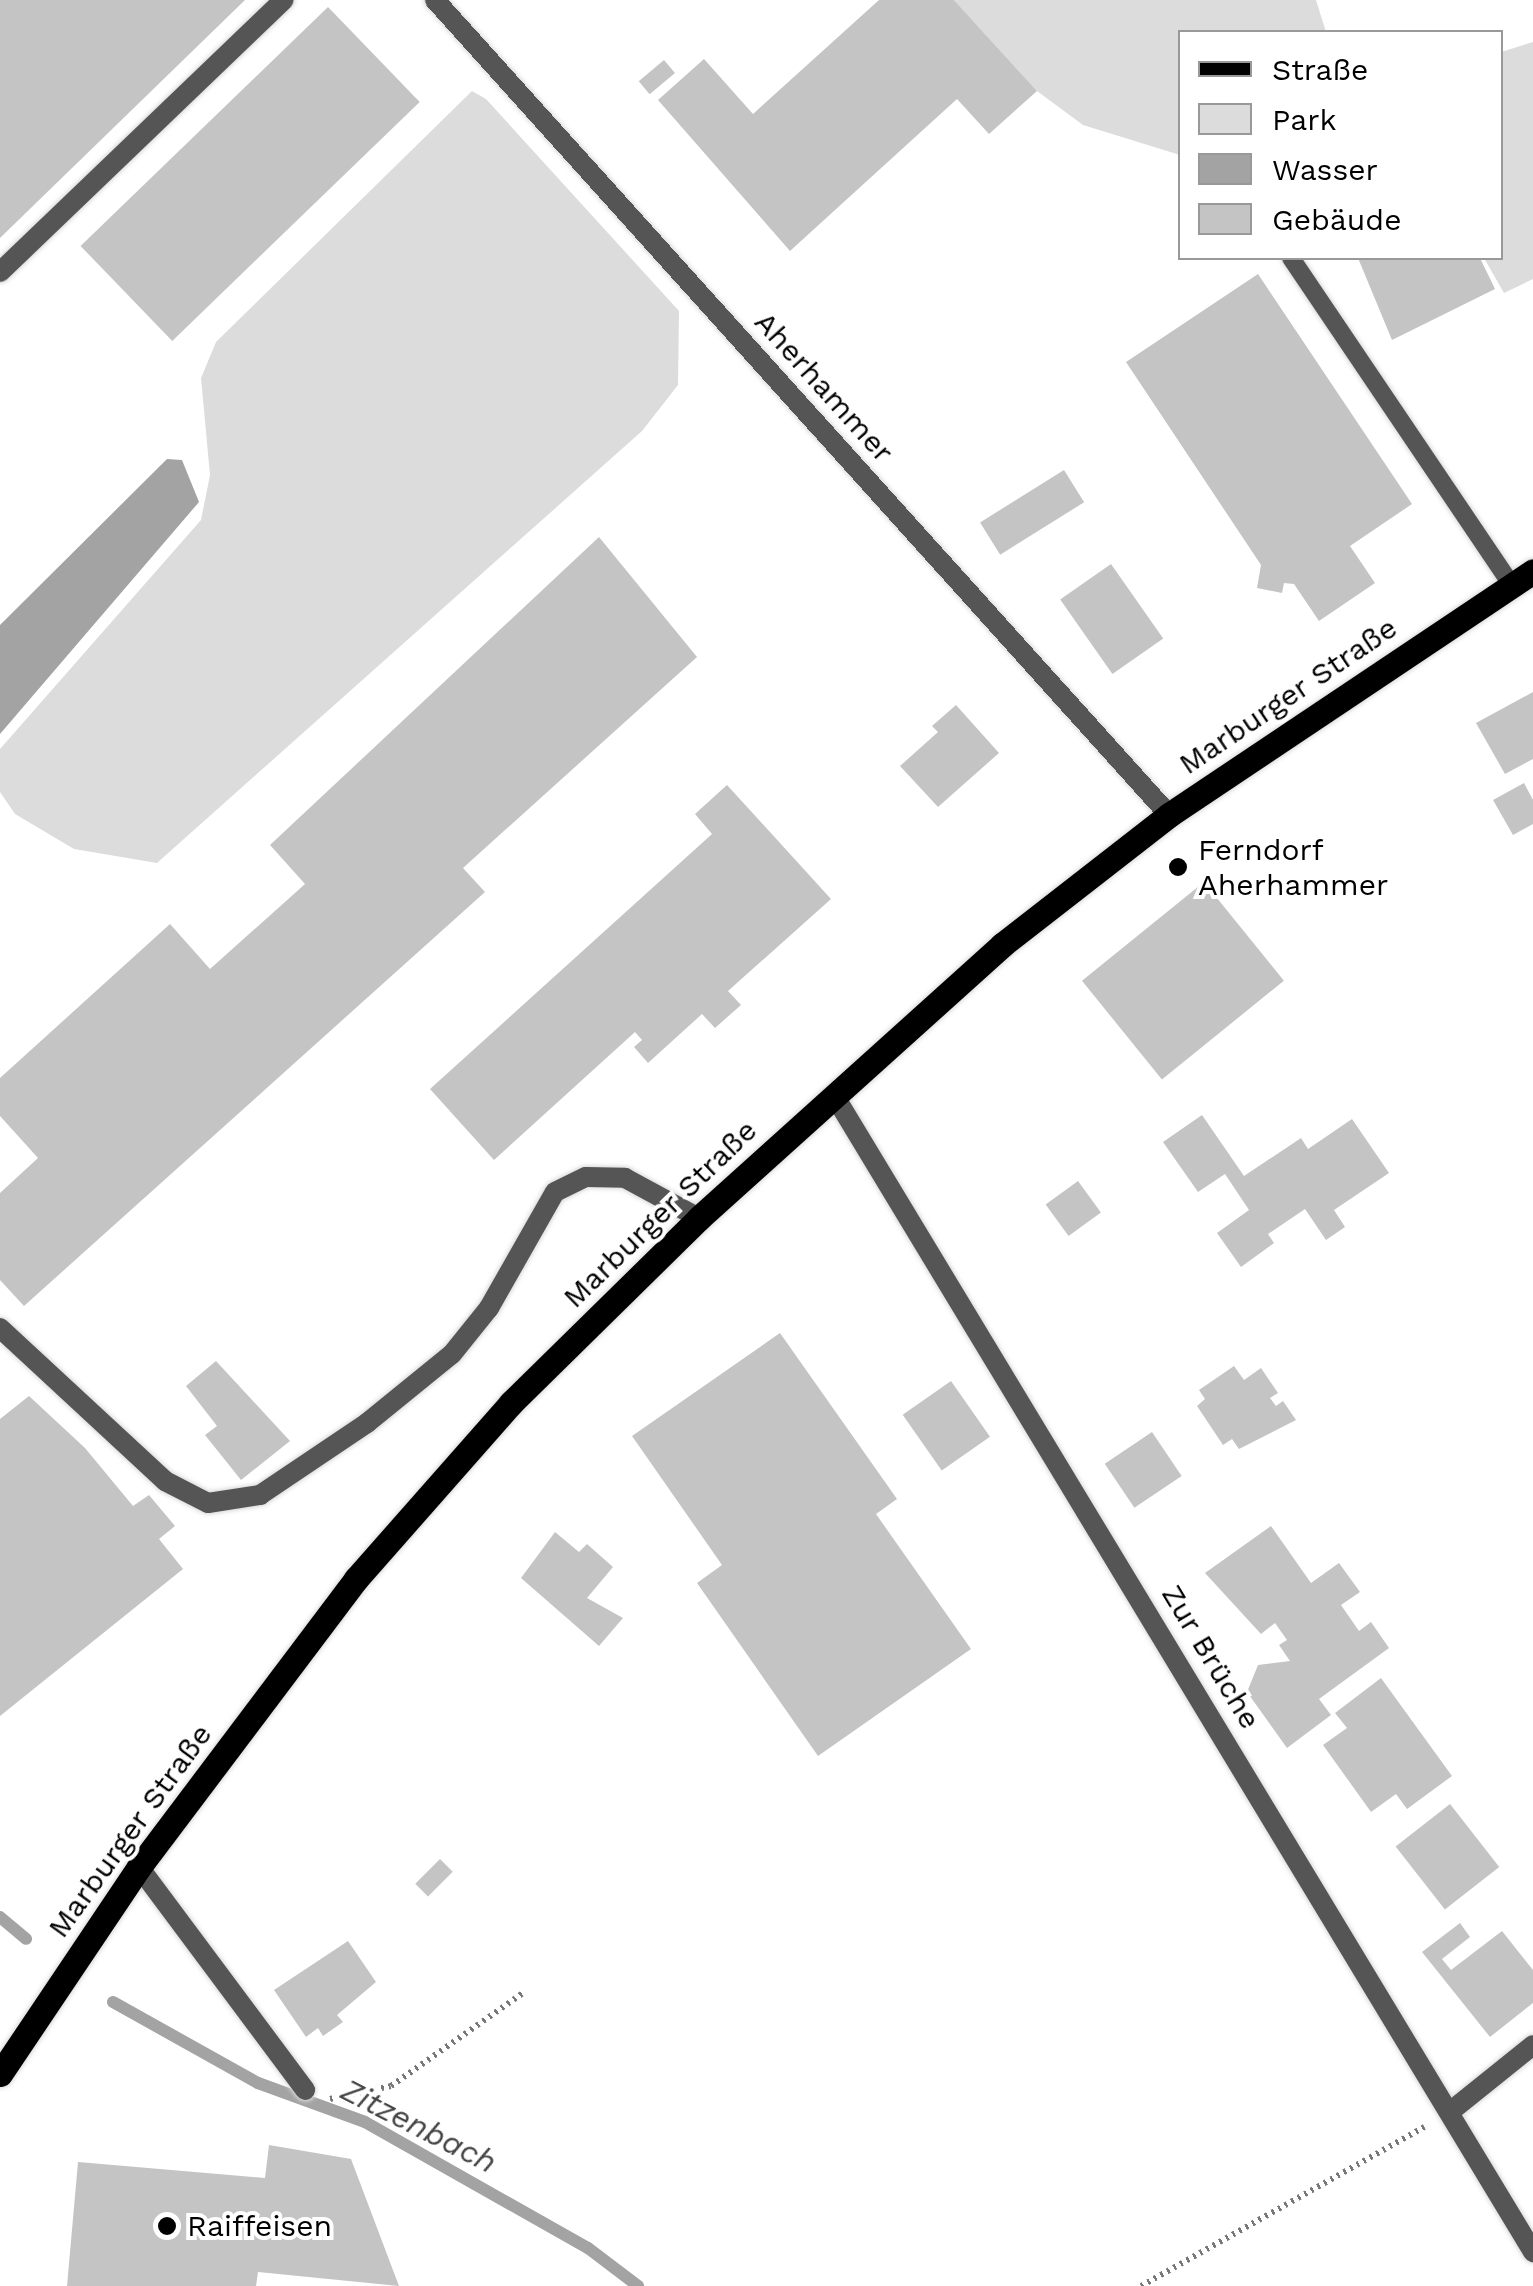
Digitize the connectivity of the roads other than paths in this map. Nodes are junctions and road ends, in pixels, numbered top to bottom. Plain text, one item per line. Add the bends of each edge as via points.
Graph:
1 (284, 0) edge
2 (435, 0) edge
3 (1293, 260) edge
4 (0, 272) edge
5 (1522, 577) edge
6 (1169, 815) junction
7 (834, 1094) junction
8 (699, 1218) junction
9 (0, 1328) edge
10 (139, 1867) junction
11 (1533, 2045) edge
12 (0, 2074) edge
13 (305, 2090) road end
14 (1451, 2111) junction
15 (1533, 2252) edge

1 - 4 street
2 - 6 street, Aherhammer
3 - 5 lane
5 - 6 main road, Marburger Straße
6 - 7 main road, Marburger Straße via 1002,945
7 - 8 main road, Marburger Straße
7 - 14 street, Zur Brüche
8 - 9 street via 625,1178 586,1177 555,1192 489,1308 452,1354 367,1423 260,1495 208,1503 165,1481
8 - 10 main road, Marburger Straße via 511,1403 356,1579
10 - 12 main road, Marburger Straße
10 - 13 street
11 - 14 street
14 - 15 street, Zur Brüche

